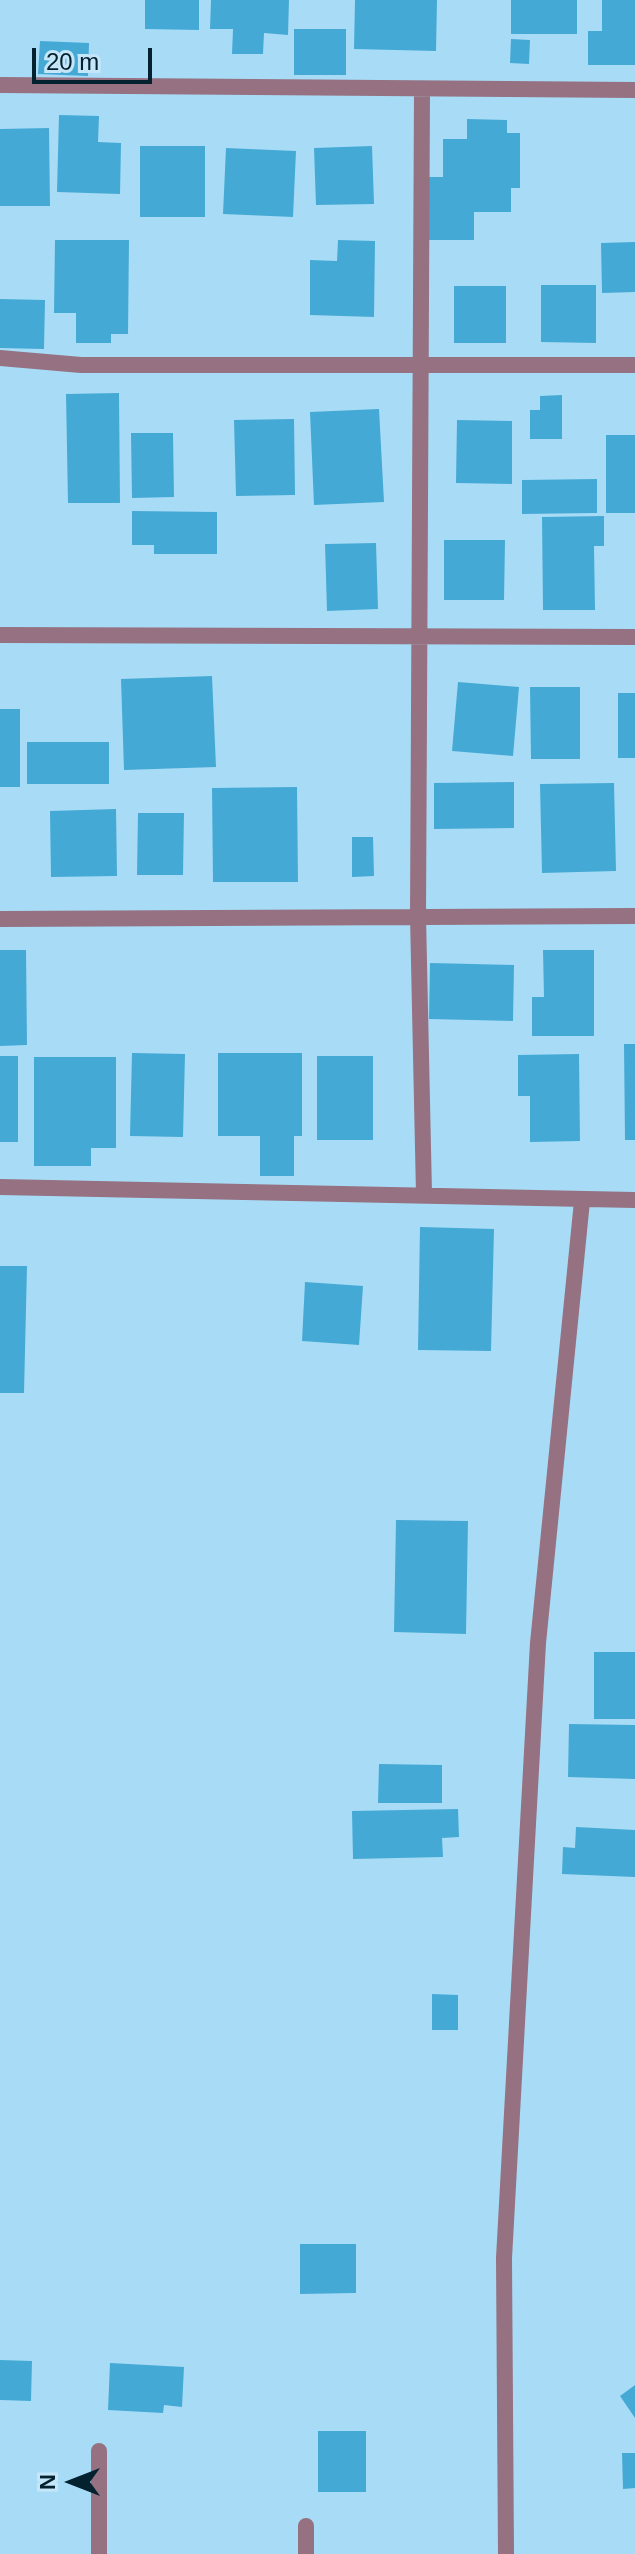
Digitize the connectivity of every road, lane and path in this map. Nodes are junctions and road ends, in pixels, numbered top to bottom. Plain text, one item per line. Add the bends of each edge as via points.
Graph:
1 (0, 85) edge
2 (422, 90) junction
3 (635, 90) edge
4 (0, 358) edge
5 (635, 365) edge
6 (420, 367) junction
7 (0, 635) edge
8 (635, 637) edge
9 (421, 638) junction
10 (418, 916) junction
11 (635, 916) edge
12 (0, 919) edge
13 (0, 1187) edge
14 (424, 1194) junction
15 (635, 1200) edge
16 (582, 1201) junction
17 (99, 2451) dead end
18 (306, 2526) dead end
19 (99, 2554) edge
20 (306, 2554) edge
21 (506, 2554) edge

1 - 2 street
2 - 3 street
2 - 6 street
4 - 6 street via 81,365
5 - 6 street
6 - 9 street
7 - 9 street
8 - 9 street
9 - 10 street
10 - 11 street
10 - 12 street
10 - 14 street
13 - 14 street
14 - 16 street
15 - 16 street
16 - 21 street via 538,1643 504,2258
17 - 19 street
18 - 20 street

